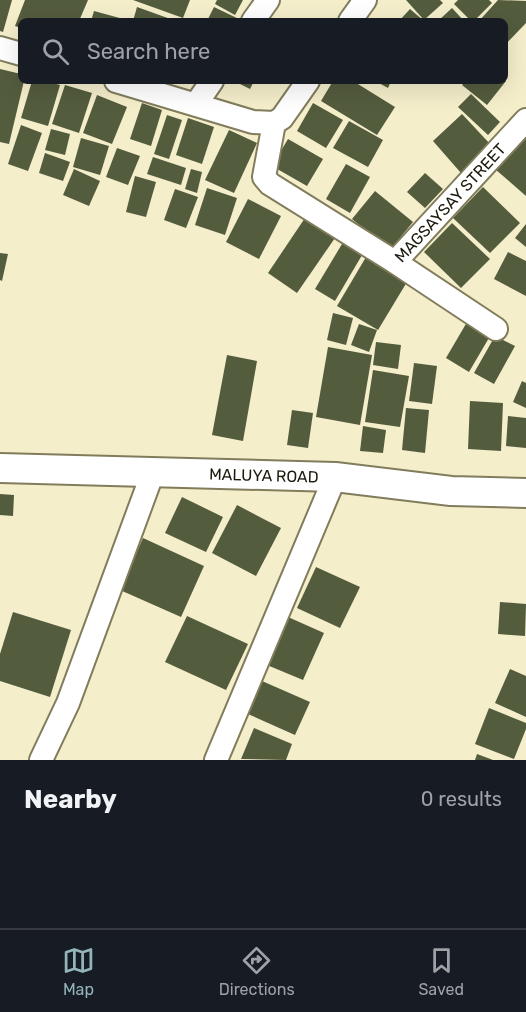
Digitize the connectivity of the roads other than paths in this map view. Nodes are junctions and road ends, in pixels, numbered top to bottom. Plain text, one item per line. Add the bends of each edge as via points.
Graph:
1 (268, 0) edge
2 (365, 0) edge
3 (255, 18) edge
4 (352, 18) edge
5 (0, 48) edge
6 (18, 53) edge
7 (126, 84) edge
8 (210, 84) edge
9 (306, 84) edge
10 (196, 104) junction
11 (526, 120) edge
12 (274, 123) junction
13 (394, 262) junction
14 (496, 329) dead end
15 (0, 468) edge
16 (153, 472) junction
17 (335, 477) junction
18 (526, 493) edge
19 (41, 760) edge
20 (216, 760) edge

1 - 3 street
2 - 4 street
5 - 6 street
7 - 10 street
8 - 10 street
9 - 12 street via 282,118
10 - 12 street via 253,122
11 - 13 street, MAGSAYSAY STREET
12 - 13 street, MAGSAYSAY STREET via 264,177 270,184
13 - 14 street
15 - 16 street, MALUYA ROAD
16 - 17 street, MALUYA ROAD
16 - 19 street via 68,703
17 - 18 street, MALUYA ROAD via 451,491
17 - 20 street

